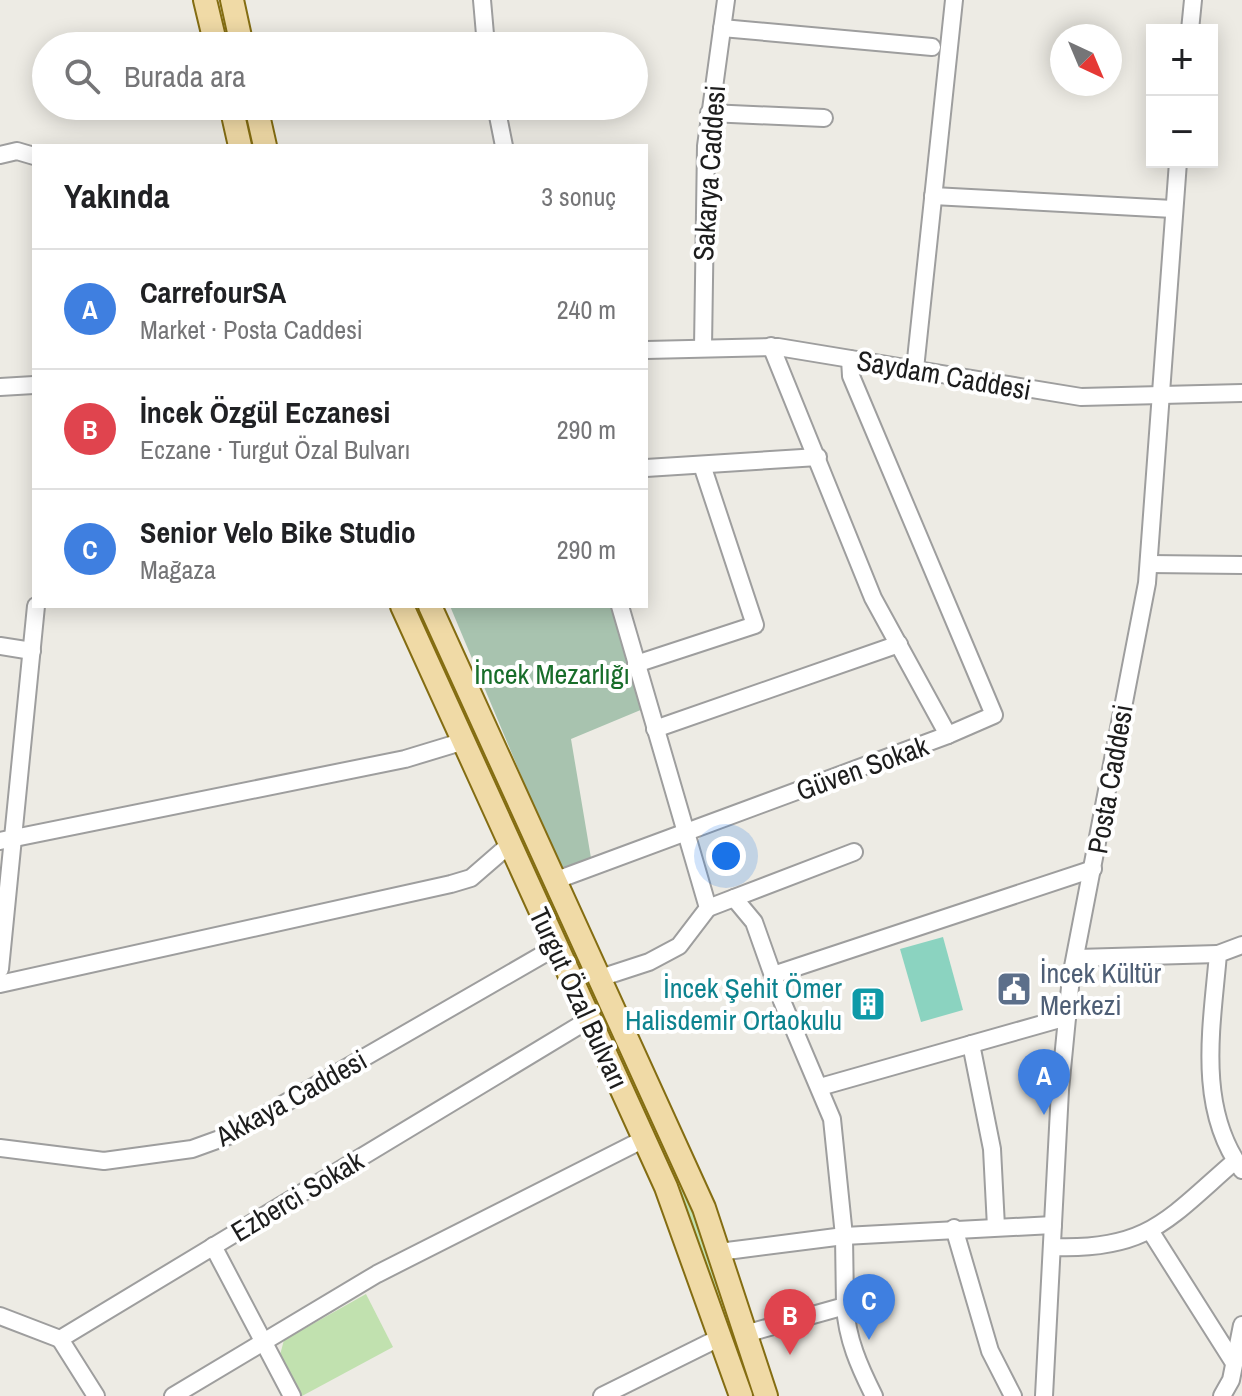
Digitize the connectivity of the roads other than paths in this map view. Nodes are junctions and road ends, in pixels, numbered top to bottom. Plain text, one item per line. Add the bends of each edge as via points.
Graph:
1 (205, 0) edge
2 (232, 0) edge
3 (482, 0) edge
4 (726, 0) edge
5 (954, 0) edge
6 (1193, 0) edge
7 (1191, 24) edge
8 (722, 28) junction
9 (213, 32) edge
10 (239, 32) edge
11 (485, 32) edge
12 (932, 47) dead end
13 (709, 113) junction
14 (824, 118) dead end
15 (234, 120) edge
16 (259, 120) edge
17 (499, 120) edge
18 (240, 144) edge
19 (265, 144) edge
20 (504, 144) edge
21 (0, 155) edge
22 (32, 155) edge
23 (1177, 168) edge
24 (933, 196) junction
25 (1173, 209) junction
26 (771, 346) junction
27 (703, 348) junction
28 (648, 350) edge
29 (850, 359) junction
30 (915, 369) junction
31 (32, 385) edge
32 (0, 387) edge
33 (1242, 393) edge
34 (1161, 396) junction
35 (818, 457) junction
36 (702, 465) junction
37 (648, 468) edge
38 (1149, 564) junction
39 (1242, 565) edge
40 (36, 608) edge
41 (403, 608) edge
42 (431, 608) edge
43 (621, 608) edge
44 (899, 644) junction
45 (0, 646) edge
46 (32, 651) junction
47 (636, 664) junction
48 (655, 729) junction
49 (948, 735) junction
50 (461, 742) junction
51 (683, 831) junction
52 (6, 840) edge
53 (509, 845) junction
54 (854, 852) dead end
55 (1093, 869) junction
56 (554, 881) junction
57 (734, 898) junction
58 (708, 908) junction
59 (1242, 945) edge
60 (556, 947) junction
61 (1218, 954) junction
62 (1077, 958) junction
63 (0, 969) edge
64 (773, 975) junction
65 (600, 978) junction
66 (0, 984) edge
67 (1067, 1017) junction
68 (590, 1019) junction
69 (971, 1044) junction
70 (820, 1087) junction
71 (644, 1139) junction
72 (0, 1148) edge
73 (1239, 1165) edge
74 (1053, 1225) junction
75 (996, 1227) junction
76 (954, 1228) junction
77 (1151, 1232) junction
78 (844, 1236) junction
79 (213, 1246) junction
80 (1052, 1247) junction
81 (719, 1252) junction
82 (845, 1306) junction
83 (0, 1316) edge
84 (1242, 1325) edge
85 (745, 1334) junction
86 (721, 1337) junction
87 (60, 1339) junction
88 (264, 1341) junction
89 (1238, 1354) edge
90 (1011, 1395) edge
91 (96, 1396) edge
92 (173, 1396) edge
93 (292, 1396) edge
94 (602, 1396) edge
95 (741, 1396) edge
96 (766, 1396) edge
97 (874, 1396) edge
98 (1044, 1396) edge
99 (1222, 1396) edge

1 - 9 main road
2 - 10 main road
3 - 11 street
4 - 8 street, Sakarya Caddesi
5 - 24 street
6 - 7 street
8 - 12 street
8 - 13 street, Sakarya Caddesi
13 - 14 street
13 - 27 street, Sakarya Caddesi
15 - 18 main road
16 - 19 main road
17 - 20 street
21 - 22 street via 17,151
23 - 25 street, Posta Caddesi
24 - 25 street
24 - 30 street
25 - 34 street, Posta Caddesi
26 - 27 street, Saydam Caddesi
26 - 29 street, Saydam Caddesi
26 - 35 street, Güven Sokak
27 - 28 street, Saydam Caddesi
29 - 30 street, Saydam Caddesi
29 - 49 street via 851,376 994,715
30 - 34 street, Saydam Caddesi via 1081,397
31 - 32 street
33 - 34 street, Saydam Caddesi
34 - 38 street, Posta Caddesi
35 - 36 street
35 - 44 street, Güven Sokak via 873,598
36 - 37 street
36 - 47 street via 755,625
38 - 39 street
38 - 55 street, Posta Caddesi
40 - 46 street
41 - 50 main road, Turgut Özal Bulvarı
42 - 56 main road, Turgut Özal Bulvarı
43 - 47 street
44 - 48 street
44 - 49 street, Güven Sokak
45 - 46 street
46 - 52 street
47 - 48 street
48 - 51 street
49 - 51 street, Güven Sokak
50 - 52 street via 405,759
50 - 53 main road, Turgut Özal Bulvarı
51 - 56 street, Güven Sokak
51 - 58 street
52 - 63 street
53 - 60 main road, Turgut Özal Bulvarı
53 - 66 street via 471,878 451,884
54 - 57 street
55 - 62 street, Posta Caddesi
55 - 64 street
56 - 65 main road, Turgut Özal Bulvarı
57 - 58 street
57 - 64 street via 754,922
58 - 65 street via 679,946
59 - 61 street
60 - 68 main road, Turgut Özal Bulvarı
60 - 72 street, Akkaya Caddesi via 216,1141 104,1161
61 - 62 street
61 - 73 street via 1212,1090 1220,1130
62 - 67 street, Posta Caddesi
64 - 70 street
65 - 81 main road, Turgut Özal Bulvarı
67 - 69 street
67 - 74 street, Posta Caddesi
68 - 71 main road, Turgut Özal Bulvarı
68 - 79 street, Ezberci Sokak
69 - 70 street
69 - 75 street via 992,1149
70 - 78 street via 832,1119
71 - 86 main road, Turgut Özal Bulvarı
71 - 88 street via 377,1274
73 - 77 street
74 - 75 street
74 - 80 street, Posta Caddesi
75 - 76 street
76 - 78 street
76 - 90 street via 990,1351
77 - 80 street via 1099,1247
77 - 89 street
78 - 81 street
78 - 82 street
79 - 87 street, Ezberci Sokak
79 - 88 street
80 - 98 street, Posta Caddesi
81 - 85 main road, Turgut Özal Bulvarı
82 - 85 street
82 - 97 street via 856,1359
83 - 87 street
84 - 89 street
85 - 96 main road, Turgut Özal Bulvarı
86 - 94 street
86 - 95 main road, Turgut Özal Bulvarı
87 - 91 street
88 - 92 street
88 - 93 street
89 - 99 street

